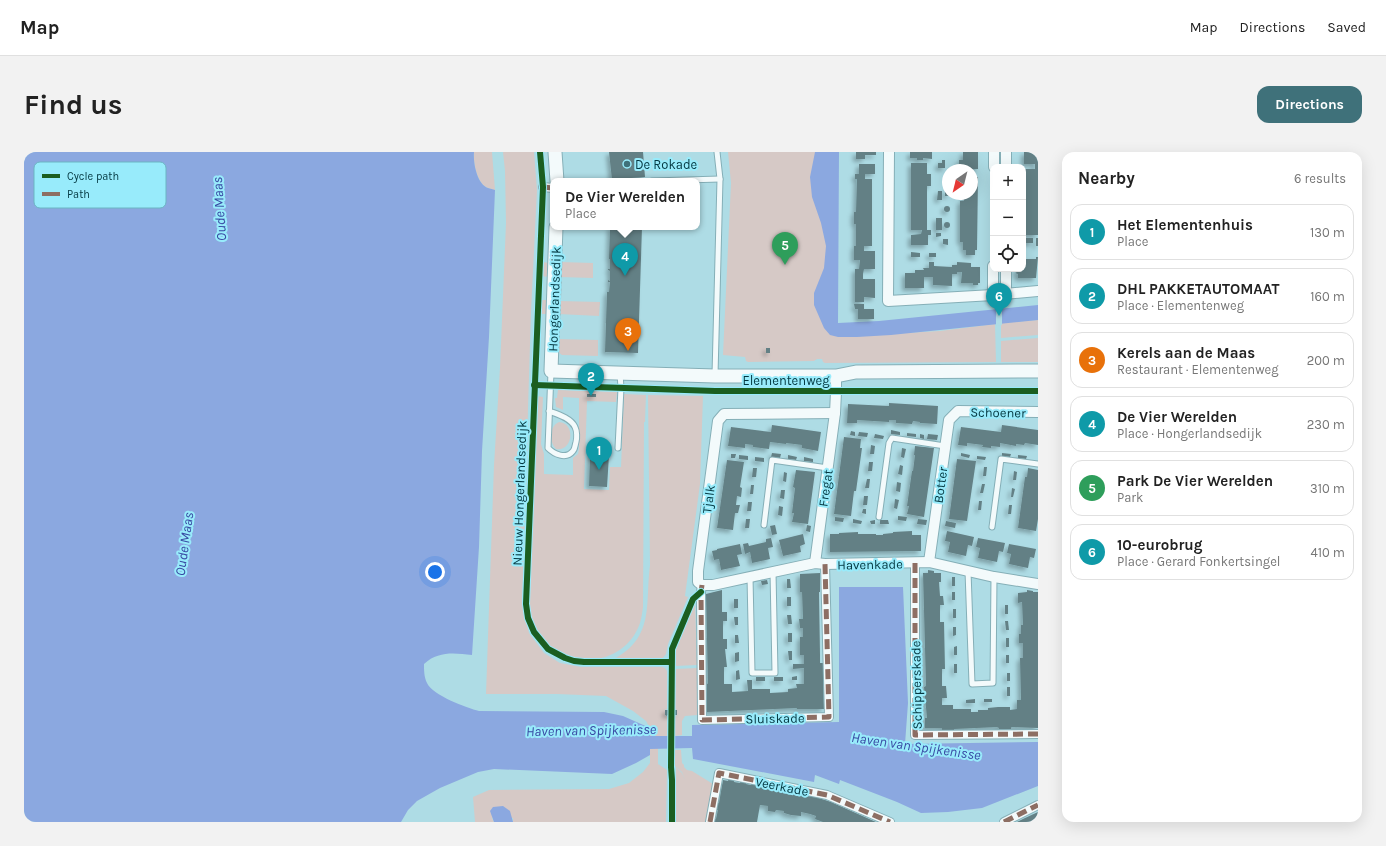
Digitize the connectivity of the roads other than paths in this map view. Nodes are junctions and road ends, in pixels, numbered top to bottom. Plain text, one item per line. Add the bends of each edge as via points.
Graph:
1 (555, 152) edge
2 (717, 152) edge
3 (889, 152) edge
4 (994, 152) edge
5 (1006, 152) edge
6 (994, 164) edge
7 (1006, 164) edge
8 (557, 178) edge
9 (720, 179) junction
10 (700, 180) edge
11 (543, 187) dead end
12 (550, 188) edge
13 (556, 230) edge
14 (993, 272) edge
15 (1006, 272) edge
16 (1038, 291) edge
17 (1006, 294) junction
18 (993, 295) junction
19 (551, 370) junction
20 (1038, 371) edge
21 (620, 373) junction
22 (715, 376) junction
23 (836, 376) junction
24 (1038, 380) edge
25 (549, 411) junction
26 (958, 411) joint
27 (1038, 412) edge
28 (835, 413) junction
29 (946, 446) junction
30 (618, 448) dead end
31 (1038, 464) edge
32 (828, 468) junction
33 (879, 517) dead end
34 (764, 525) dead end
35 (992, 527) dead end
36 (928, 562) junction
37 (915, 563) junction
38 (820, 564) junction
39 (968, 571) junction
40 (773, 572) junction
41 (750, 577) junction
42 (994, 577) junction
43 (1038, 584) edge
44 (702, 585) junction
45 (1038, 734) edge
46 (1038, 805) edge
47 (710, 822) edge
48 (890, 822) edge
49 (1004, 822) edge

1 - 8 street
2 - 9 lane
3 - 18 street via 888,302
4 - 6 street
5 - 7 street
9 - 10 lane
9 - 22 lane
11 - 12 street
13 - 19 street, Hongerlandsedijk
14 - 18 street
15 - 17 street
16 - 17 street
17 - 18 street
19 - 21 street, Elementenweg
19 - 25 lane
20 - 23 street, Elementenweg via 856,372
21 - 22 street, Elementenweg
21 - 30 lane
22 - 23 street, Elementenweg
23 - 24 street, Elementenweg via 857,381
23 - 28 street, Fregat
25 - 25 lane via 548,448 554,453 568,454 573,451 577,438 575,427 568,419
26 - 27 street, Schoener
26 - 29 street, Botter via 949,420
28 - 32 street, Fregat
28 - 44 street, Tjalk via 724,414 718,421 699,563 698,582
29 - 33 lane via 892,438 889,442
29 - 36 street, Botter
31 - 35 lane via 1001,459
32 - 34 lane via 772,460
32 - 38 street, Fregat
36 - 37 street, Havenkade
36 - 39 street, Havenkade
37 - 38 street, Havenkade
37 - 45 street, Schipperskade via 915,735
38 - 40 street, Havenkade
38 - 44 street, Sluiskade via 829,717 702,720
39 - 42 street, Havenkade
39 - 42 lane via 972,684 993,683
40 - 41 street, Havenkade
40 - 41 lane via 775,673 752,673
41 - 44 street, Havenkade
42 - 43 street, Havenkade
46 - 49 street
47 - 48 street, Veerkade via 719,773 827,795

